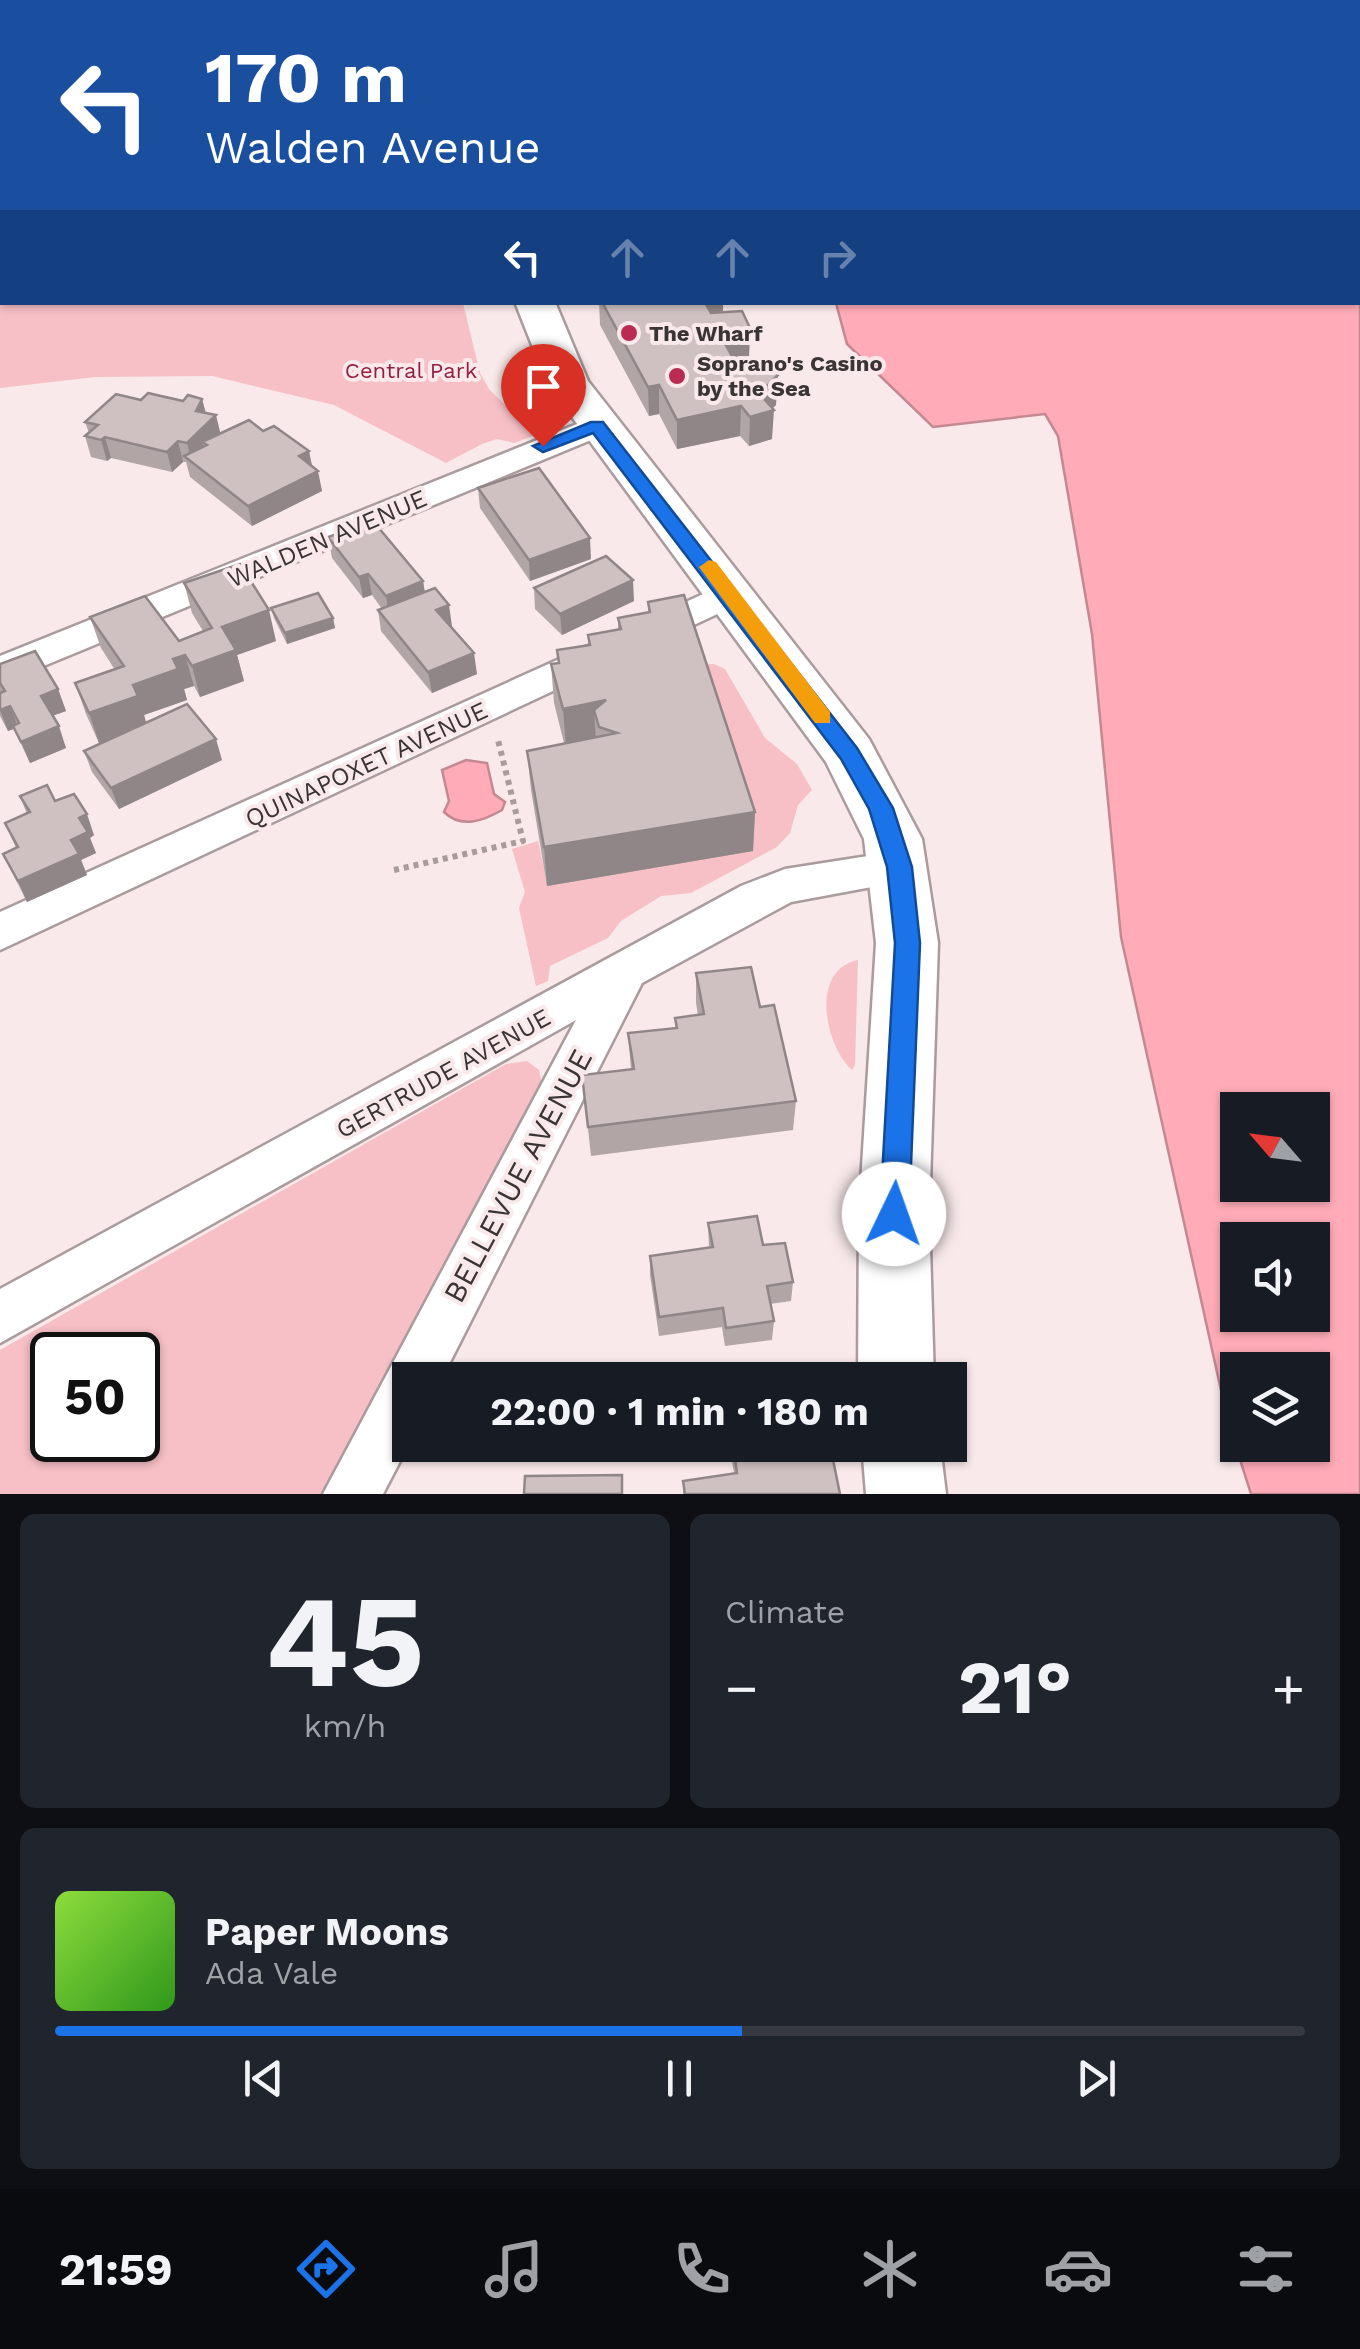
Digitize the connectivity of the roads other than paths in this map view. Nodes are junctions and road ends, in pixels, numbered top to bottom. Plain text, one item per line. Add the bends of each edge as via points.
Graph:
1 (536, 305) edge
2 (597, 426) junction
3 (730, 594) junction
4 (0, 671) edge
5 (900, 867) junction
6 (0, 932) edge
7 (624, 972) junction
8 (0, 1318) edge
9 (426, 1362) edge
10 (896, 1362) edge
11 (392, 1426) edge
12 (903, 1462) edge
13 (352, 1494) edge
14 (906, 1494) edge

1 - 2 main road via 557,364
2 - 3 main road
2 - 4 street, WALDEN AVENUE
3 - 5 main road via 849,753 881,808
3 - 6 street, QUINAPOXET AVENUE
5 - 7 street, GERTRUDE AVENUE via 785,886
5 - 10 main road via 907,943 894,1214
7 - 8 street, GERTRUDE AVENUE
7 - 9 street, BELLEVUE AVENUE
11 - 13 street, BELLEVUE AVENUE
12 - 14 main road

